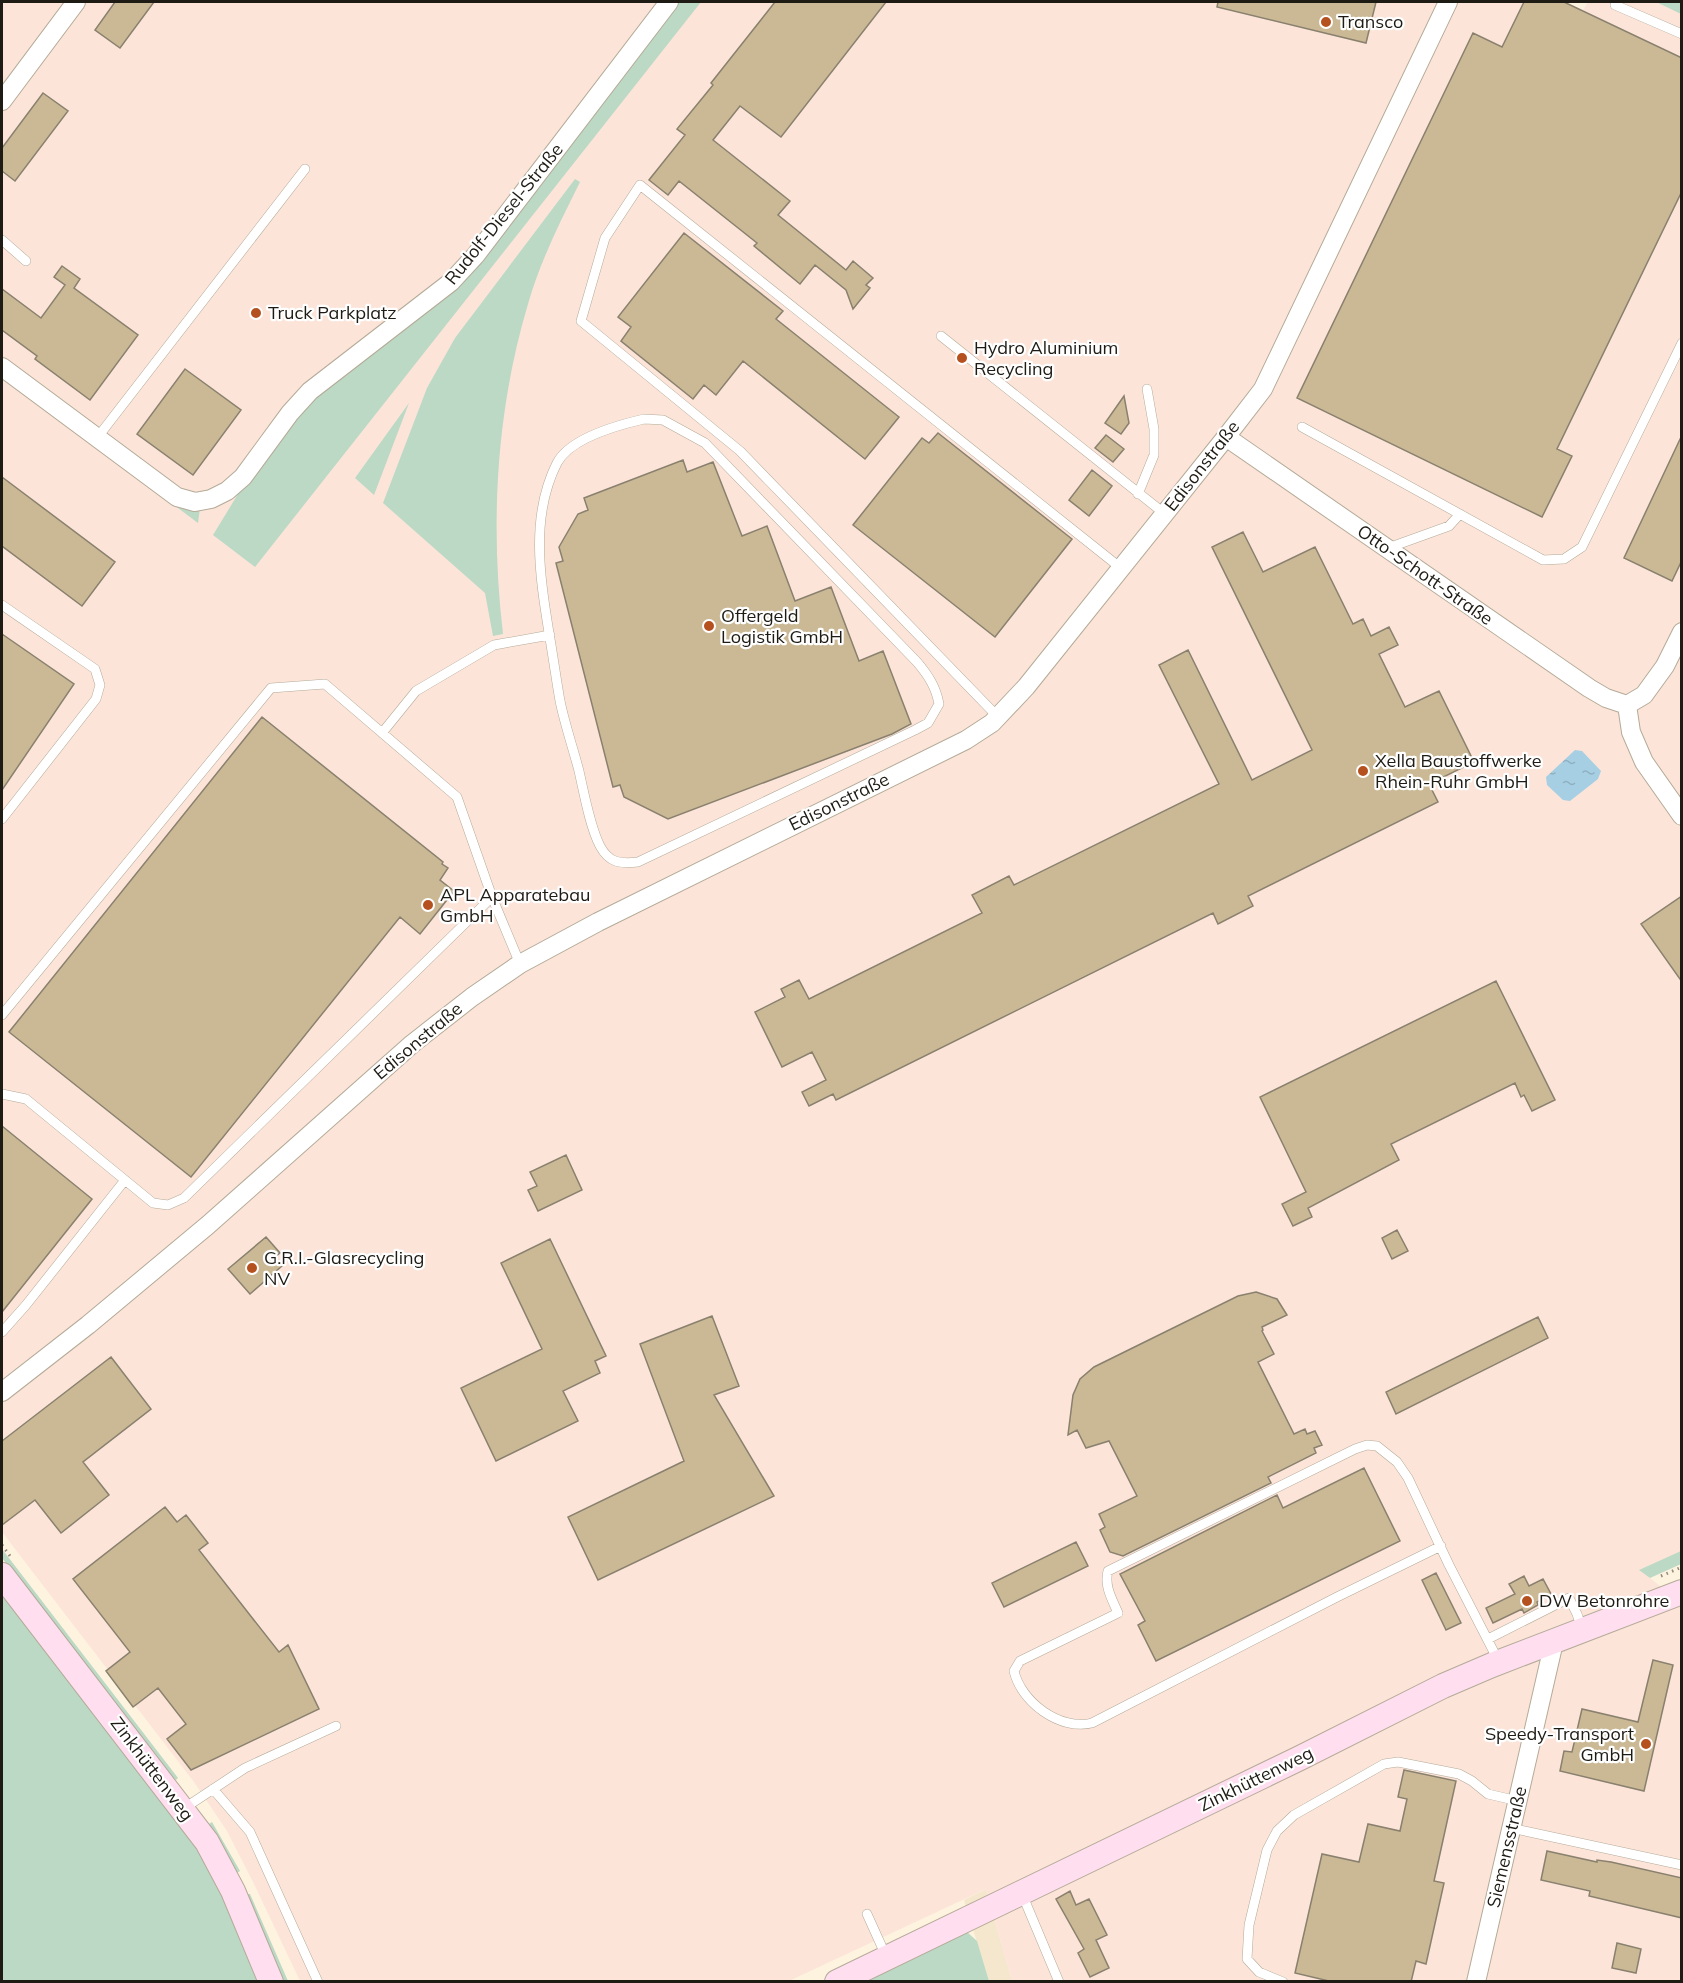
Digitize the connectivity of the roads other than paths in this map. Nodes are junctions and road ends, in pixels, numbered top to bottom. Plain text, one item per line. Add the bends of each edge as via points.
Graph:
1 (76, 2) edge
2 (669, 2) edge
3 (1448, 2) edge
4 (1615, 5) dead end
5 (1682, 34) edge
6 (2, 101) edge
7 (305, 169) dead end
8 (2, 240) edge
9 (26, 261) dead end
10 (941, 336) dead end
11 (1682, 343) edge
12 (2, 367) edge
13 (1147, 389) dead end
14 (1302, 427) dead end
15 (97, 438) junction
16 (1226, 438) junction
17 (1138, 494) junction
18 (1165, 514) junction
19 (1460, 514) junction
20 (1386, 548) junction
21 (1122, 568) junction
22 (2, 605) edge
23 (1682, 632) edge
24 (550, 635) junction
25 (1627, 705) junction
26 (998, 717) junction
27 (382, 733) junction
28 (1682, 816) edge
29 (2, 819) edge
30 (492, 897) junction
31 (520, 964) junction
32 (2, 1015) edge
33 (2, 1094) edge
34 (125, 1180) junction
35 (2, 1332) edge
36 (2, 1392) edge
37 (1441, 1546) junction
38 (2, 1575) edge
39 (1682, 1592) edge
40 (1583, 1631) junction
41 (1488, 1639) junction
42 (1554, 1642) junction
43 (1499, 1662) junction
44 (336, 1726) dead end
45 (213, 1789) junction
46 (1518, 1801) junction
47 (183, 1809) junction
48 (1511, 1828) junction
49 (1682, 1865) edge
50 (1021, 1892) junction
51 (867, 1914) dead end
52 (887, 1958) junction
53 (271, 1982) edge
54 (318, 1982) edge
55 (837, 1982) edge
56 (1059, 1982) edge
57 (1283, 1982) edge
58 (1476, 1982) edge

1 - 6 street
2 - 15 street, Rudolf-Diesel-Straße via 475,256 451,282 310,392 243,477 227,491 195,502 177,497
3 - 16 street, Edisonstraße via 1263,389
4 - 5 lane
7 - 15 lane
8 - 9 lane
10 - 17 lane
11 - 19 lane via 1582,546 1564,559 1543,560
12 - 15 street
13 - 17 lane via 1154,455
14 - 19 lane
16 - 18 street, Edisonstraße
16 - 20 street, Otto-Schott-Straße
17 - 18 lane
18 - 21 street, Edisonstraße
19 - 20 lane via 1449,526
20 - 25 street, Otto-Schott-Straße via 1589,688
21 - 26 street, Edisonstraße
21 - 26 lane via 640,185 605,238 581,321 740,451
22 - 29 lane via 95,669 100,685 96,699
23 - 25 street via 1665,666 1644,695
24 - 24 lane via 560,702 600,845 610,860 623,864 638,862 915,730 928,723 939,704 930,678 917,662 714,451 663,420 624,423 574,444 558,462 542,512 539,549
24 - 27 lane via 494,645 416,691
25 - 28 street via 1631,732 1644,762
26 - 31 street, Edisonstraße via 966,740
27 - 30 lane via 457,797
27 - 32 lane via 325,684 271,688
30 - 31 lane
30 - 34 lane via 184,1198 168,1205 153,1203
31 - 36 street, Edisonstraße via 412,1044 208,1225
33 - 34 lane via 26,1099
34 - 35 lane
37 - 37 lane via 1397,1462 1377,1446 1367,1445 1108,1571 1108,1592 1118,1613 1020,1660 1014,1671 1016,1681 1037,1708 1068,1724 1092,1723
37 - 41 lane
38 - 47 street, Zinkhüttenweg
39 - 40 street, Zinkhüttenweg
40 - 41 lane via 1569,1598
40 - 42 street, Zinkhüttenweg
41 - 43 lane
42 - 43 street, Zinkhüttenweg
42 - 46 street, Siemensstraße
43 - 50 street, Zinkhüttenweg
44 - 45 lane via 245,1768
45 - 47 lane
45 - 54 lane via 250,1832
46 - 48 street, Siemensstraße
46 - 57 lane via 1488,1794 1459,1774 1398,1762 1384,1764 1294,1815 1277,1831 1267,1850 1249,1925 1247,1959 1259,1972
47 - 53 street, Zinkhüttenweg via 207,1842 233,1891
48 - 49 lane
48 - 58 street, Siemensstraße
50 - 52 street, Zinkhüttenweg
50 - 56 lane
51 - 52 lane
52 - 55 street, Zinkhüttenweg

